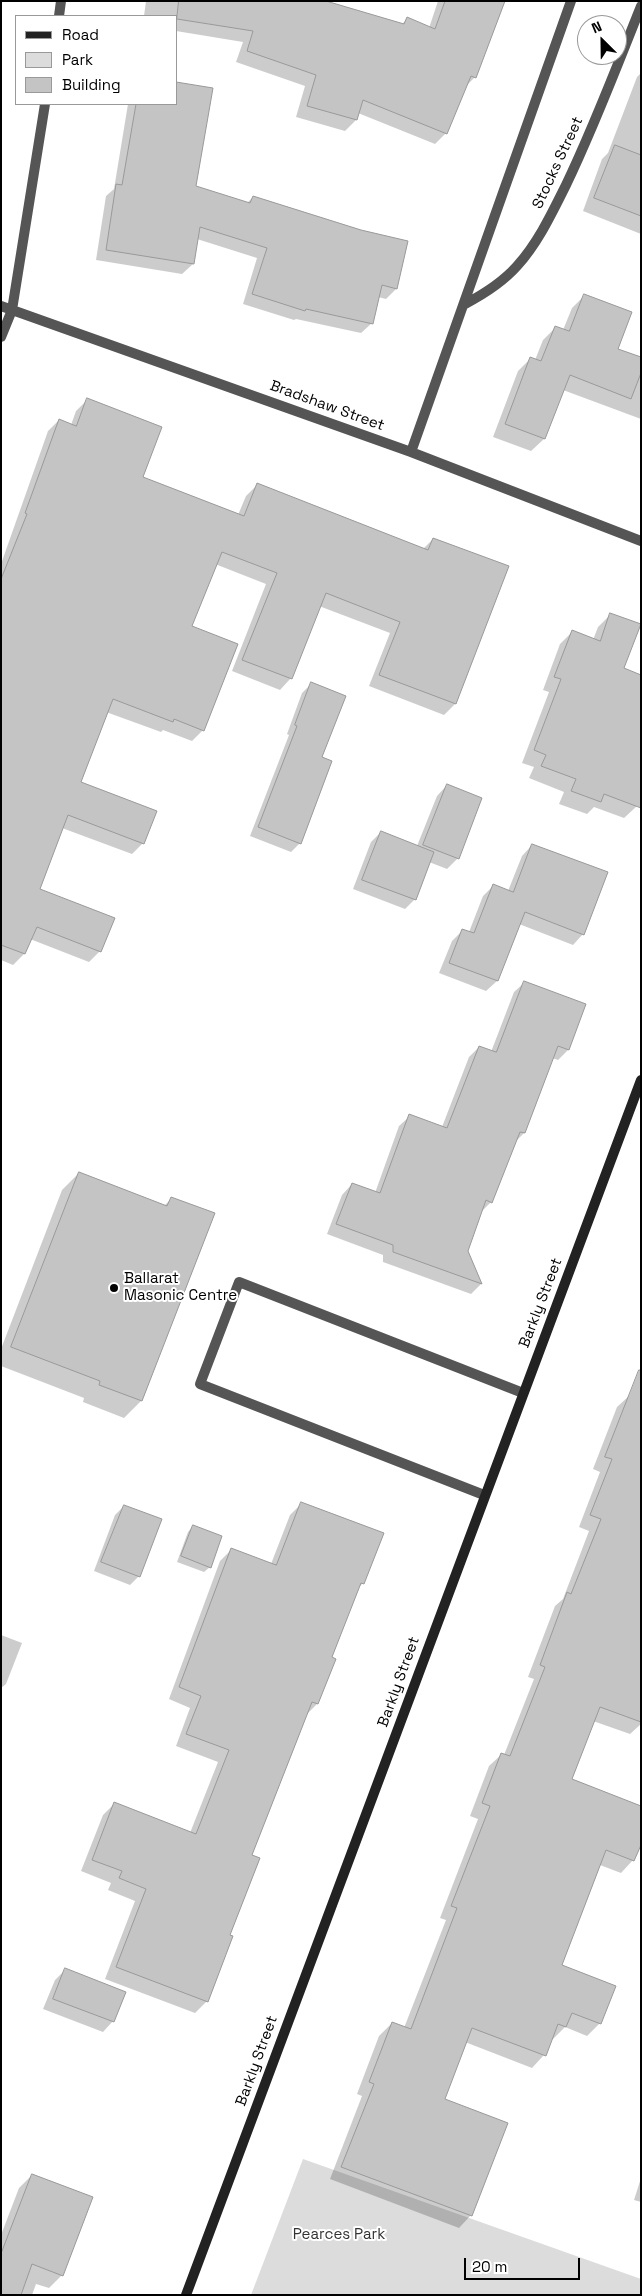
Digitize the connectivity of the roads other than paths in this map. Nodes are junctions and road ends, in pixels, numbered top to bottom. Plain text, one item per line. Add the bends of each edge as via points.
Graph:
1 (61, 1) edge
2 (572, 1) edge
3 (641, 6) edge
4 (59, 15) edge
5 (45, 105) edge
6 (464, 304) junction
7 (1, 306) edge
8 (12, 310) junction
9 (1, 337) edge
10 (411, 452) junction
11 (641, 541) edge
12 (641, 1080) edge
13 (523, 1393) junction
14 (484, 1495) junction
15 (186, 2295) edge

1 - 4 street
2 - 6 street
3 - 6 street, Stocks Street via 590,132 542,231 510,274
5 - 8 street
6 - 10 street
7 - 8 street, Bradshaw Street
8 - 9 street
8 - 10 street, Bradshaw Street
10 - 11 street, Bradshaw Street
12 - 13 main road, Barkly Street
13 - 14 main road, Barkly Street
13 - 14 street via 239,1282 200,1384
14 - 15 main road, Barkly Street

